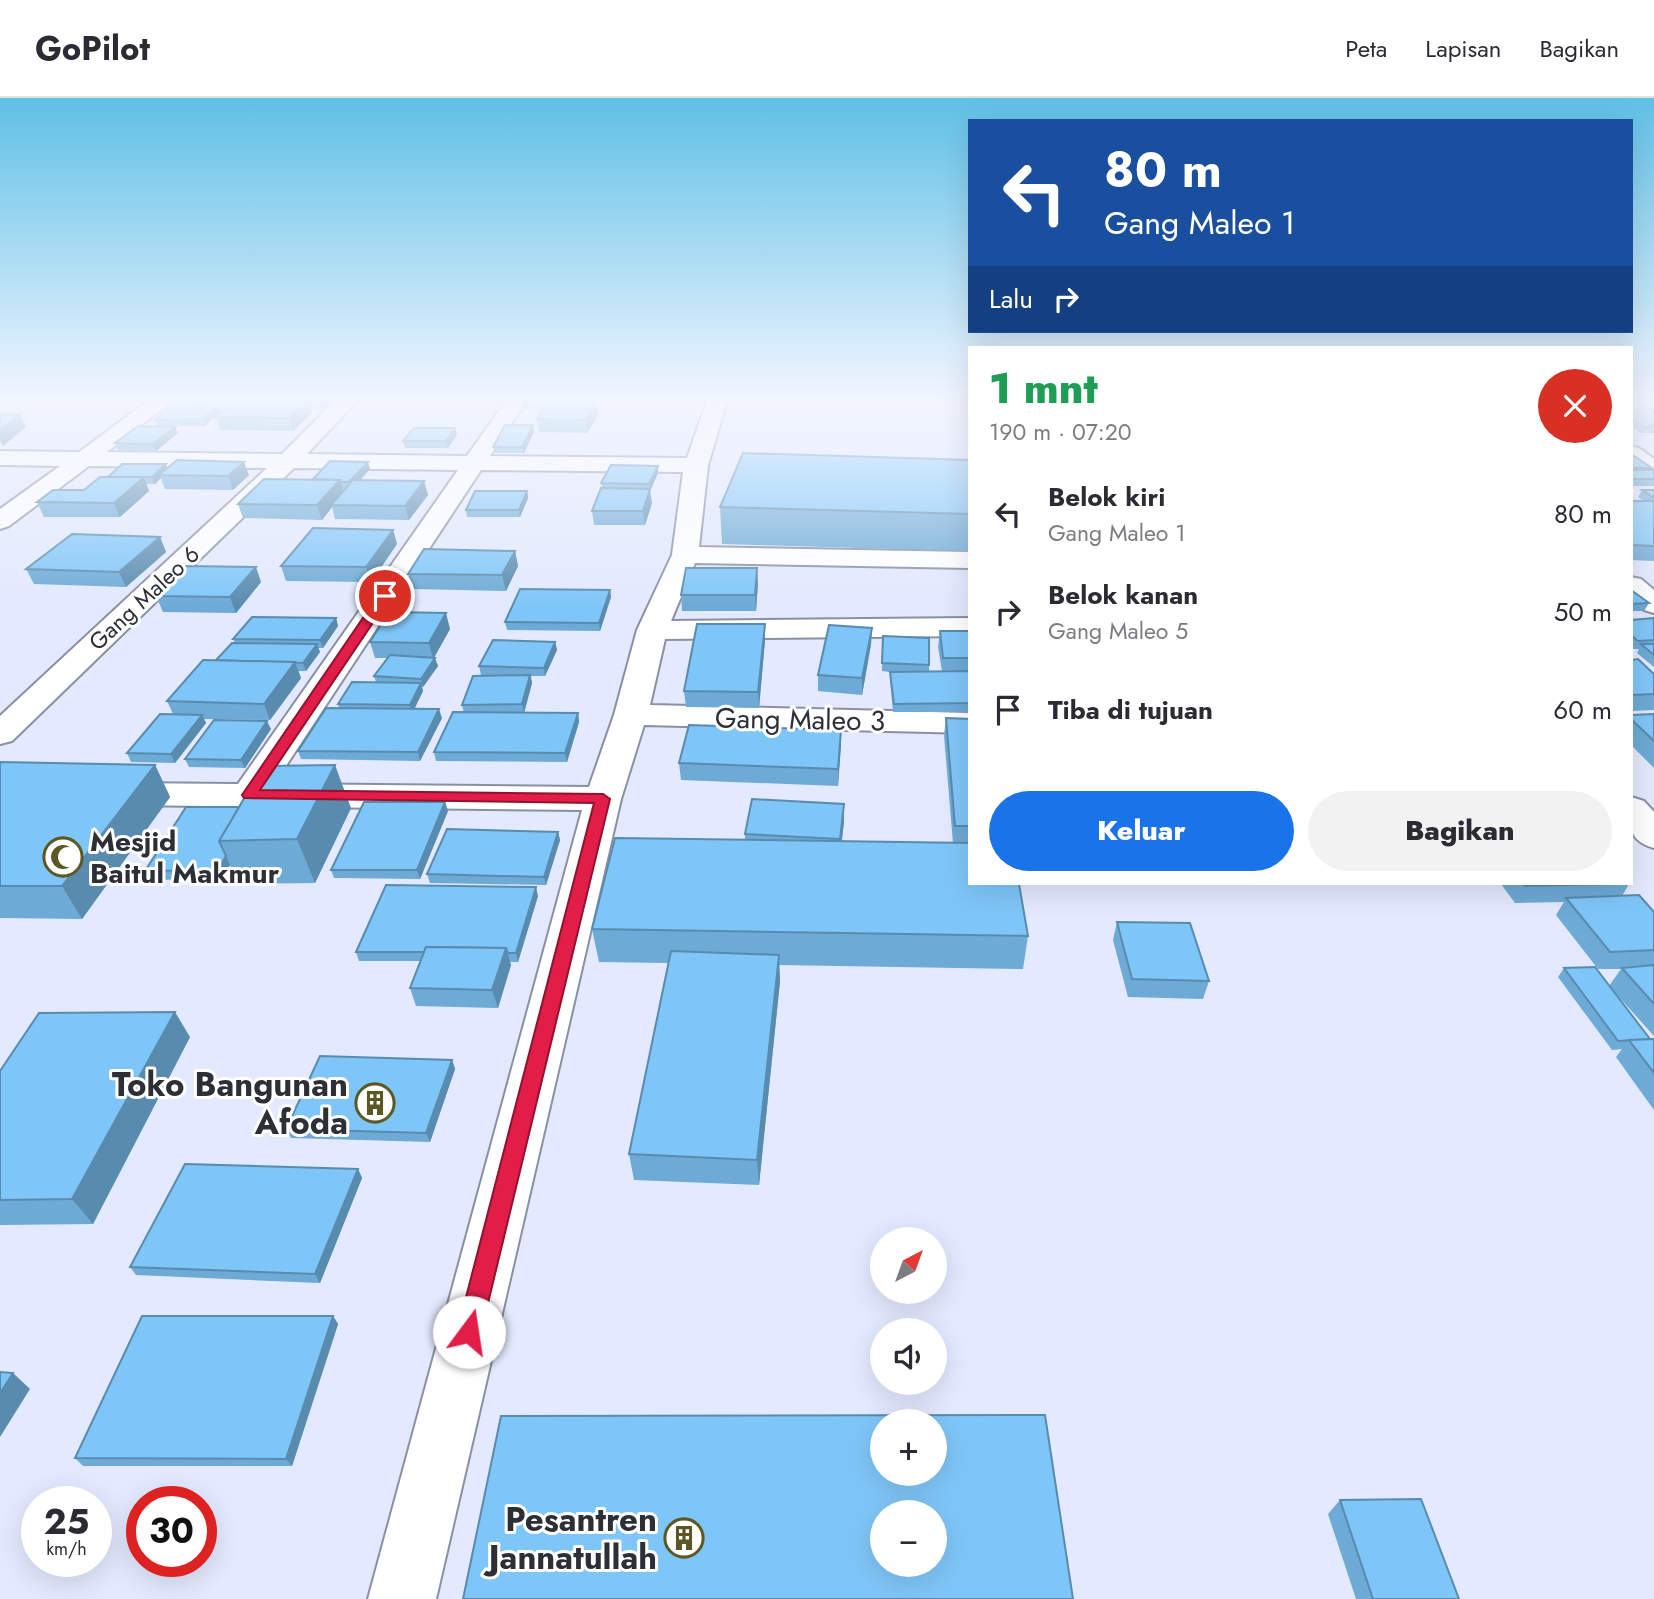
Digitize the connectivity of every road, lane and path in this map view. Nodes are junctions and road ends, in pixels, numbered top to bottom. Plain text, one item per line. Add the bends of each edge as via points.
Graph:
1 (73, 468) edge
2 (281, 468) edge
3 (472, 468) edge
4 (696, 468) edge
5 (0, 521) edge
6 (685, 555) junction
7 (968, 560) edge
8 (1633, 587) edge
9 (1654, 604) edge
10 (968, 626) edge
11 (652, 630) junction
12 (631, 715) junction
13 (968, 723) edge
14 (0, 734) edge
15 (83, 793) edge
16 (249, 795) junction
17 (603, 799) junction
18 (1633, 811) edge
19 (1654, 836) edge
20 (402, 1599) edge

1 - 5 street
2 - 14 street, Gang Maleo 6
3 - 16 street
4 - 6 street
6 - 7 street
6 - 11 street
8 - 9 street
10 - 11 street
11 - 12 street
12 - 13 street, Gang Maleo 3
12 - 17 street
15 - 16 street
16 - 17 street
17 - 20 street
18 - 19 street

